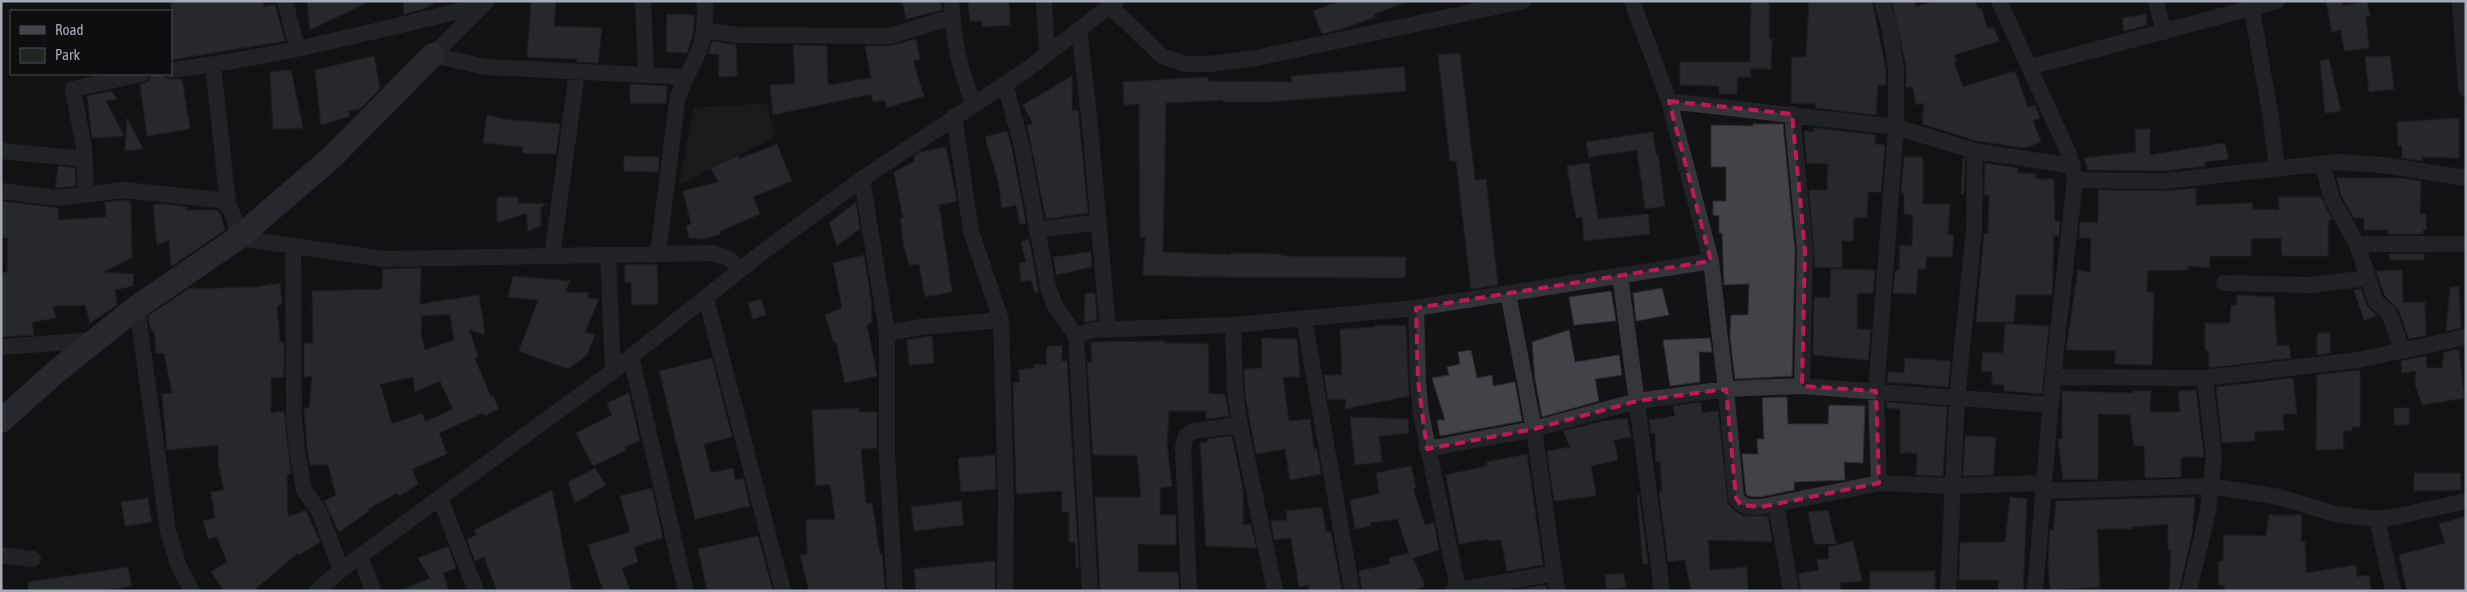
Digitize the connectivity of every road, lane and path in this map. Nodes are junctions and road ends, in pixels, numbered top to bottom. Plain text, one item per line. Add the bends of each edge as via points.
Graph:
1 (285, 1) edge
2 (644, 1) edge
3 (705, 1) edge
4 (1044, 1) edge
5 (1523, 1) edge
6 (1632, 1) edge
7 (1882, 1) edge
8 (1999, 1) edge
9 (2156, 1) edge
10 (2277, 1) edge
11 (2460, 1) edge
12 (484, 3) edge
13 (1113, 4) edge
14 (952, 9) edge
15 (2252, 10) junction
16 (1079, 29) junction
17 (704, 30) junction
18 (2164, 32) junction
19 (297, 48) junction
20 (1047, 54) junction
21 (433, 55) junction
22 (213, 66) junction
23 (2030, 67) junction
24 (172, 70) edge
25 (577, 72) junction
26 (137, 75) edge
27 (646, 75) junction
28 (685, 77) junction
29 (1005, 84) junction
30 (2466, 89) edge
31 (1669, 101) junction
32 (974, 104) junction
33 (1792, 114) junction
34 (954, 116) junction
35 (1896, 127) junction
36 (1, 151) edge
37 (1974, 152) junction
38 (85, 159) junction
39 (2322, 163) junction
40 (2277, 168) junction
41 (2074, 173) junction
42 (2466, 178) edge
43 (862, 179) junction
44 (1, 191) edge
45 (86, 194) junction
46 (228, 204) junction
47 (1099, 222) junction
48 (1038, 230) junction
49 (238, 238) junction
50 (2357, 244) junction
51 (2466, 244) edge
52 (293, 247) junction
53 (658, 254) junction
54 (608, 255) junction
55 (552, 256) junction
56 (1711, 261) junction
57 (741, 269) junction
58 (1620, 274) junction
59 (2368, 278) junction
60 (2224, 283) dead end
61 (1508, 293) junction
62 (706, 298) junction
63 (137, 307) junction
64 (1416, 308) junction
65 (1304, 318) junction
66 (1001, 320) junction
67 (1234, 325) junction
68 (1108, 330) junction
69 (887, 334) junction
70 (1076, 336) junction
71 (2466, 337) edge
72 (98, 340) junction
73 (1, 346) edge
74 (2402, 350) junction
75 (631, 357) junction
76 (613, 371) junction
77 (2053, 377) junction
78 (2205, 378) junction
79 (1802, 386) junction
80 (1726, 389) junction
81 (1876, 391) junction
82 (1957, 398) junction
83 (1637, 401) junction
84 (2051, 405) junction
85 (1, 421) edge
86 (1240, 425) junction
87 (1534, 429) junction
88 (1427, 449) junction
89 (1878, 483) junction
90 (1951, 486) junction
91 (2211, 486) junction
92 (2044, 487) junction
93 (440, 498) junction
94 (2466, 501) edge
95 (1776, 504) junction
96 (2377, 518) junction
97 (1, 555) edge
98 (360, 556) junction
99 (33, 559) dead end
100 (341, 570) junction
101 (1555, 573) junction
102 (1455, 590) edge
103 (192, 591) edge
104 (317, 591) edge
105 (373, 591) edge
106 (476, 591) edge
107 (686, 591) edge
108 (783, 591) edge
109 (895, 591) edge
110 (1005, 591) edge
111 (1090, 591) edge
112 (1189, 591) edge
113 (1275, 591) edge
114 (1352, 591) edge
115 (1557, 591) edge
116 (1662, 591) edge
117 (1791, 591) edge
118 (1948, 591) edge
119 (2035, 591) edge
120 (2189, 591) edge
121 (2393, 591) edge

1 - 19 street
2 - 27 street
3 - 17 street
4 - 20 street
5 - 13 street via 1256,58 1208,64 1185,64 1162,56
6 - 31 street
7 - 35 street via 1896,69
8 - 23 street
9 - 18 street
10 - 15 street
11 - 30 street
12 - 19 street
12 - 21 street
13 - 16 street
14 - 17 street via 890,36 738,35
14 - 32 street via 953,36 963,79
15 - 18 street
15 - 40 street
16 - 20 street
16 - 47 street
17 - 28 street via 698,54
18 - 23 street
19 - 22 street
20 - 29 street
21 - 25 street via 486,67
21 - 49 street via 331,158
22 - 24 street
22 - 46 street
23 - 41 street
25 - 27 street
25 - 55 street
26 - 38 street via 72,89
27 - 28 street
28 - 53 street via 677,101
29 - 32 street
29 - 48 street via 1022,146
31 - 33 street
31 - 56 street
32 - 34 street
33 - 35 street
33 - 79 street via 1805,251
34 - 43 street
34 - 66 street via 971,231
35 - 37 street
35 - 81 street
36 - 38 street
37 - 41 street
37 - 82 street via 1974,230
38 - 45 street
39 - 40 street
39 - 42 street via 2382,164
39 - 50 street via 2332,199
40 - 41 street via 2165,181
41 - 77 street
43 - 57 street
43 - 69 street
44 - 45 street via 56,198
45 - 46 street via 147,191
46 - 49 street
47 - 48 street
47 - 68 street
48 - 70 street via 1048,287 1055,306
49 - 52 street
49 - 63 street
50 - 51 street
50 - 59 street
52 - 55 street via 384,259
52 - 100 street via 297,449 304,490 319,511
53 - 54 street
53 - 57 street via 721,254
54 - 55 street
54 - 76 street
56 - 58 street
56 - 80 street
57 - 62 street
58 - 61 street
58 - 83 street
59 - 60 street via 2311,285
59 - 74 street via 2376,302 2389,313
61 - 64 street
61 - 87 street
62 - 75 street
62 - 108 street
63 - 72 street
63 - 103 street via 168,531 179,567
64 - 65 street
64 - 88 street via 1418,381
65 - 67 street
65 - 114 street
66 - 69 street via 921,326
66 - 110 street via 1006,479
67 - 68 street
67 - 86 street via 1235,392
68 - 70 street via 1081,332
69 - 109 street via 887,455
70 - 111 street
71 - 74 street
72 - 73 street
72 - 85 street via 58,370
74 - 78 street via 2358,360
75 - 76 street
75 - 107 street
76 - 93 street
77 - 78 street
77 - 84 street
78 - 91 street via 2214,458
79 - 80 street
79 - 81 street
80 - 83 street
80 - 95 street via 1736,498 1741,505 1748,507
81 - 82 street
81 - 89 street
82 - 84 street
82 - 90 street
83 - 87 street
83 - 116 street
84 - 92 street
86 - 112 street via 1193,431 1186,436 1183,447
86 - 113 street
87 - 88 street
87 - 101 street
88 - 102 street
89 - 90 street
89 - 95 street
90 - 92 street
90 - 118 street
91 - 92 street
91 - 96 street via 2279,497 2335,514
91 - 120 street
92 - 119 street
93 - 98 street
93 - 106 street
94 - 96 street
95 - 117 street
96 - 121 street
97 - 99 street
98 - 100 street
98 - 105 street
100 - 104 street
101 - 102 street
101 - 115 street

